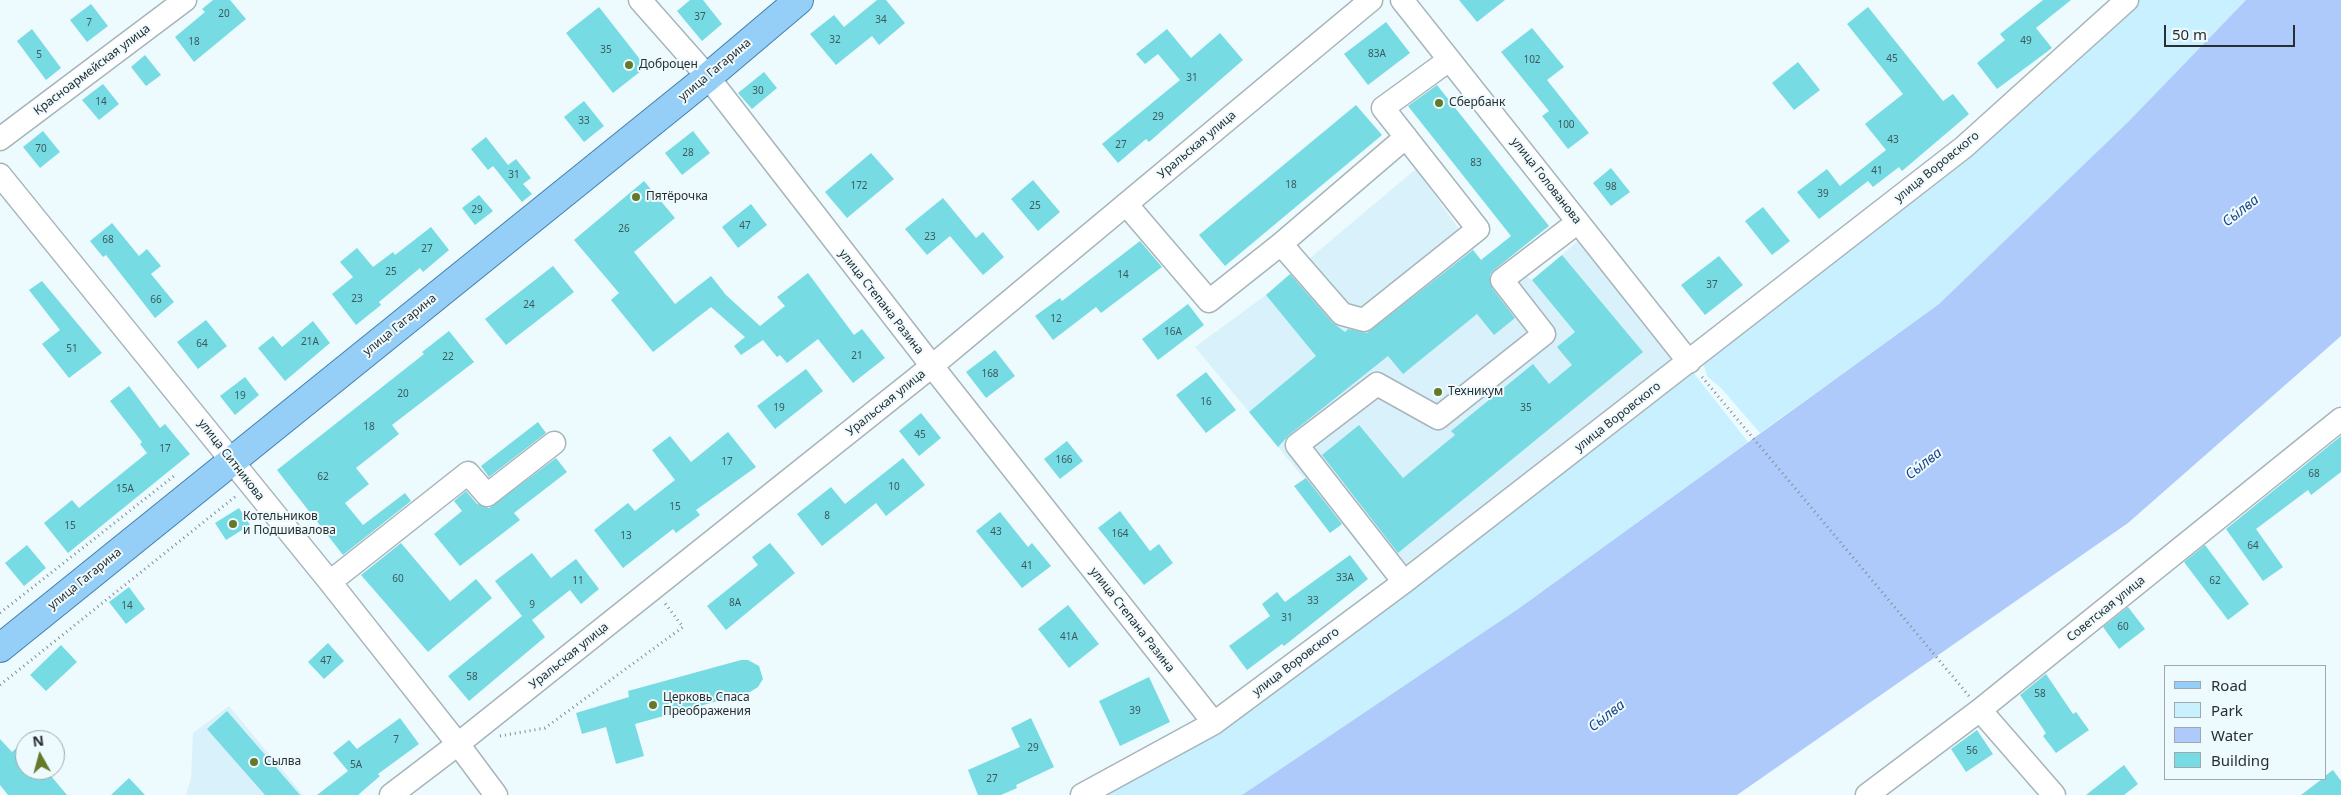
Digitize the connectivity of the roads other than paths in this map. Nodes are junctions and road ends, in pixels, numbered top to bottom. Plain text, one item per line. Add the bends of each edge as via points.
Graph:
1 (185, 0) edge
2 (640, 0) edge
3 (799, 0) edge
4 (1371, 0) edge
5 (1402, 0) edge
6 (2127, 0) edge
7 (1450, 60) junction
8 (708, 77) junction
9 (1406, 137) junction
10 (0, 139) edge
11 (0, 175) edge
12 (1126, 204) junction
13 (1578, 222) junction
14 (1281, 244) junction
15 (932, 366) junction
16 (1693, 366) junction
17 (2341, 419) edge
18 (554, 443) dead end
19 (232, 461) junction
20 (330, 582) junction
21 (1404, 582) junction
22 (0, 648) edge
23 (1977, 706) junction
24 (1214, 723) junction
25 (466, 738) junction
26 (391, 795) edge
27 (496, 795) edge
28 (1082, 795) edge
29 (1868, 795) edge
30 (2054, 795) edge

1 - 10 street, Красноармейская улица
2 - 8 street, улица Степана Разина
3 - 8 main road, улица Гагарина
4 - 12 street, Уральская улица
5 - 7 street, улица Голованова
6 - 16 street, улица Воровского via 1964,147
7 - 9 street via 1383,108
7 - 13 street, улица Голованова
8 - 15 street, улица Степана Разина
8 - 19 main road, улица Гагарина
9 - 14 street
9 - 14 street via 1478,229 1364,320 1342,314
11 - 19 street, улица Ситникова
12 - 14 street via 1209,301
12 - 15 street, Уральская улица
13 - 16 street, улица Голованова
13 - 21 street via 1502,280 1544,334 1438,418 1377,384 1296,445
15 - 24 street, улица Степана Разина
15 - 25 street, Уральская улица
16 - 21 street, улица Воровского
17 - 23 street, Советская улица
18 - 20 street via 487,495 468,473
19 - 20 street, улица Ситникова
19 - 22 main road, улица Гагарина
20 - 25 street, улица Ситникова
21 - 24 street, улица Воровского
23 - 29 street, Советская улица
23 - 30 street
24 - 28 street, улица Воровского
25 - 26 street, Уральская улица
25 - 27 street, улица Ситникова

